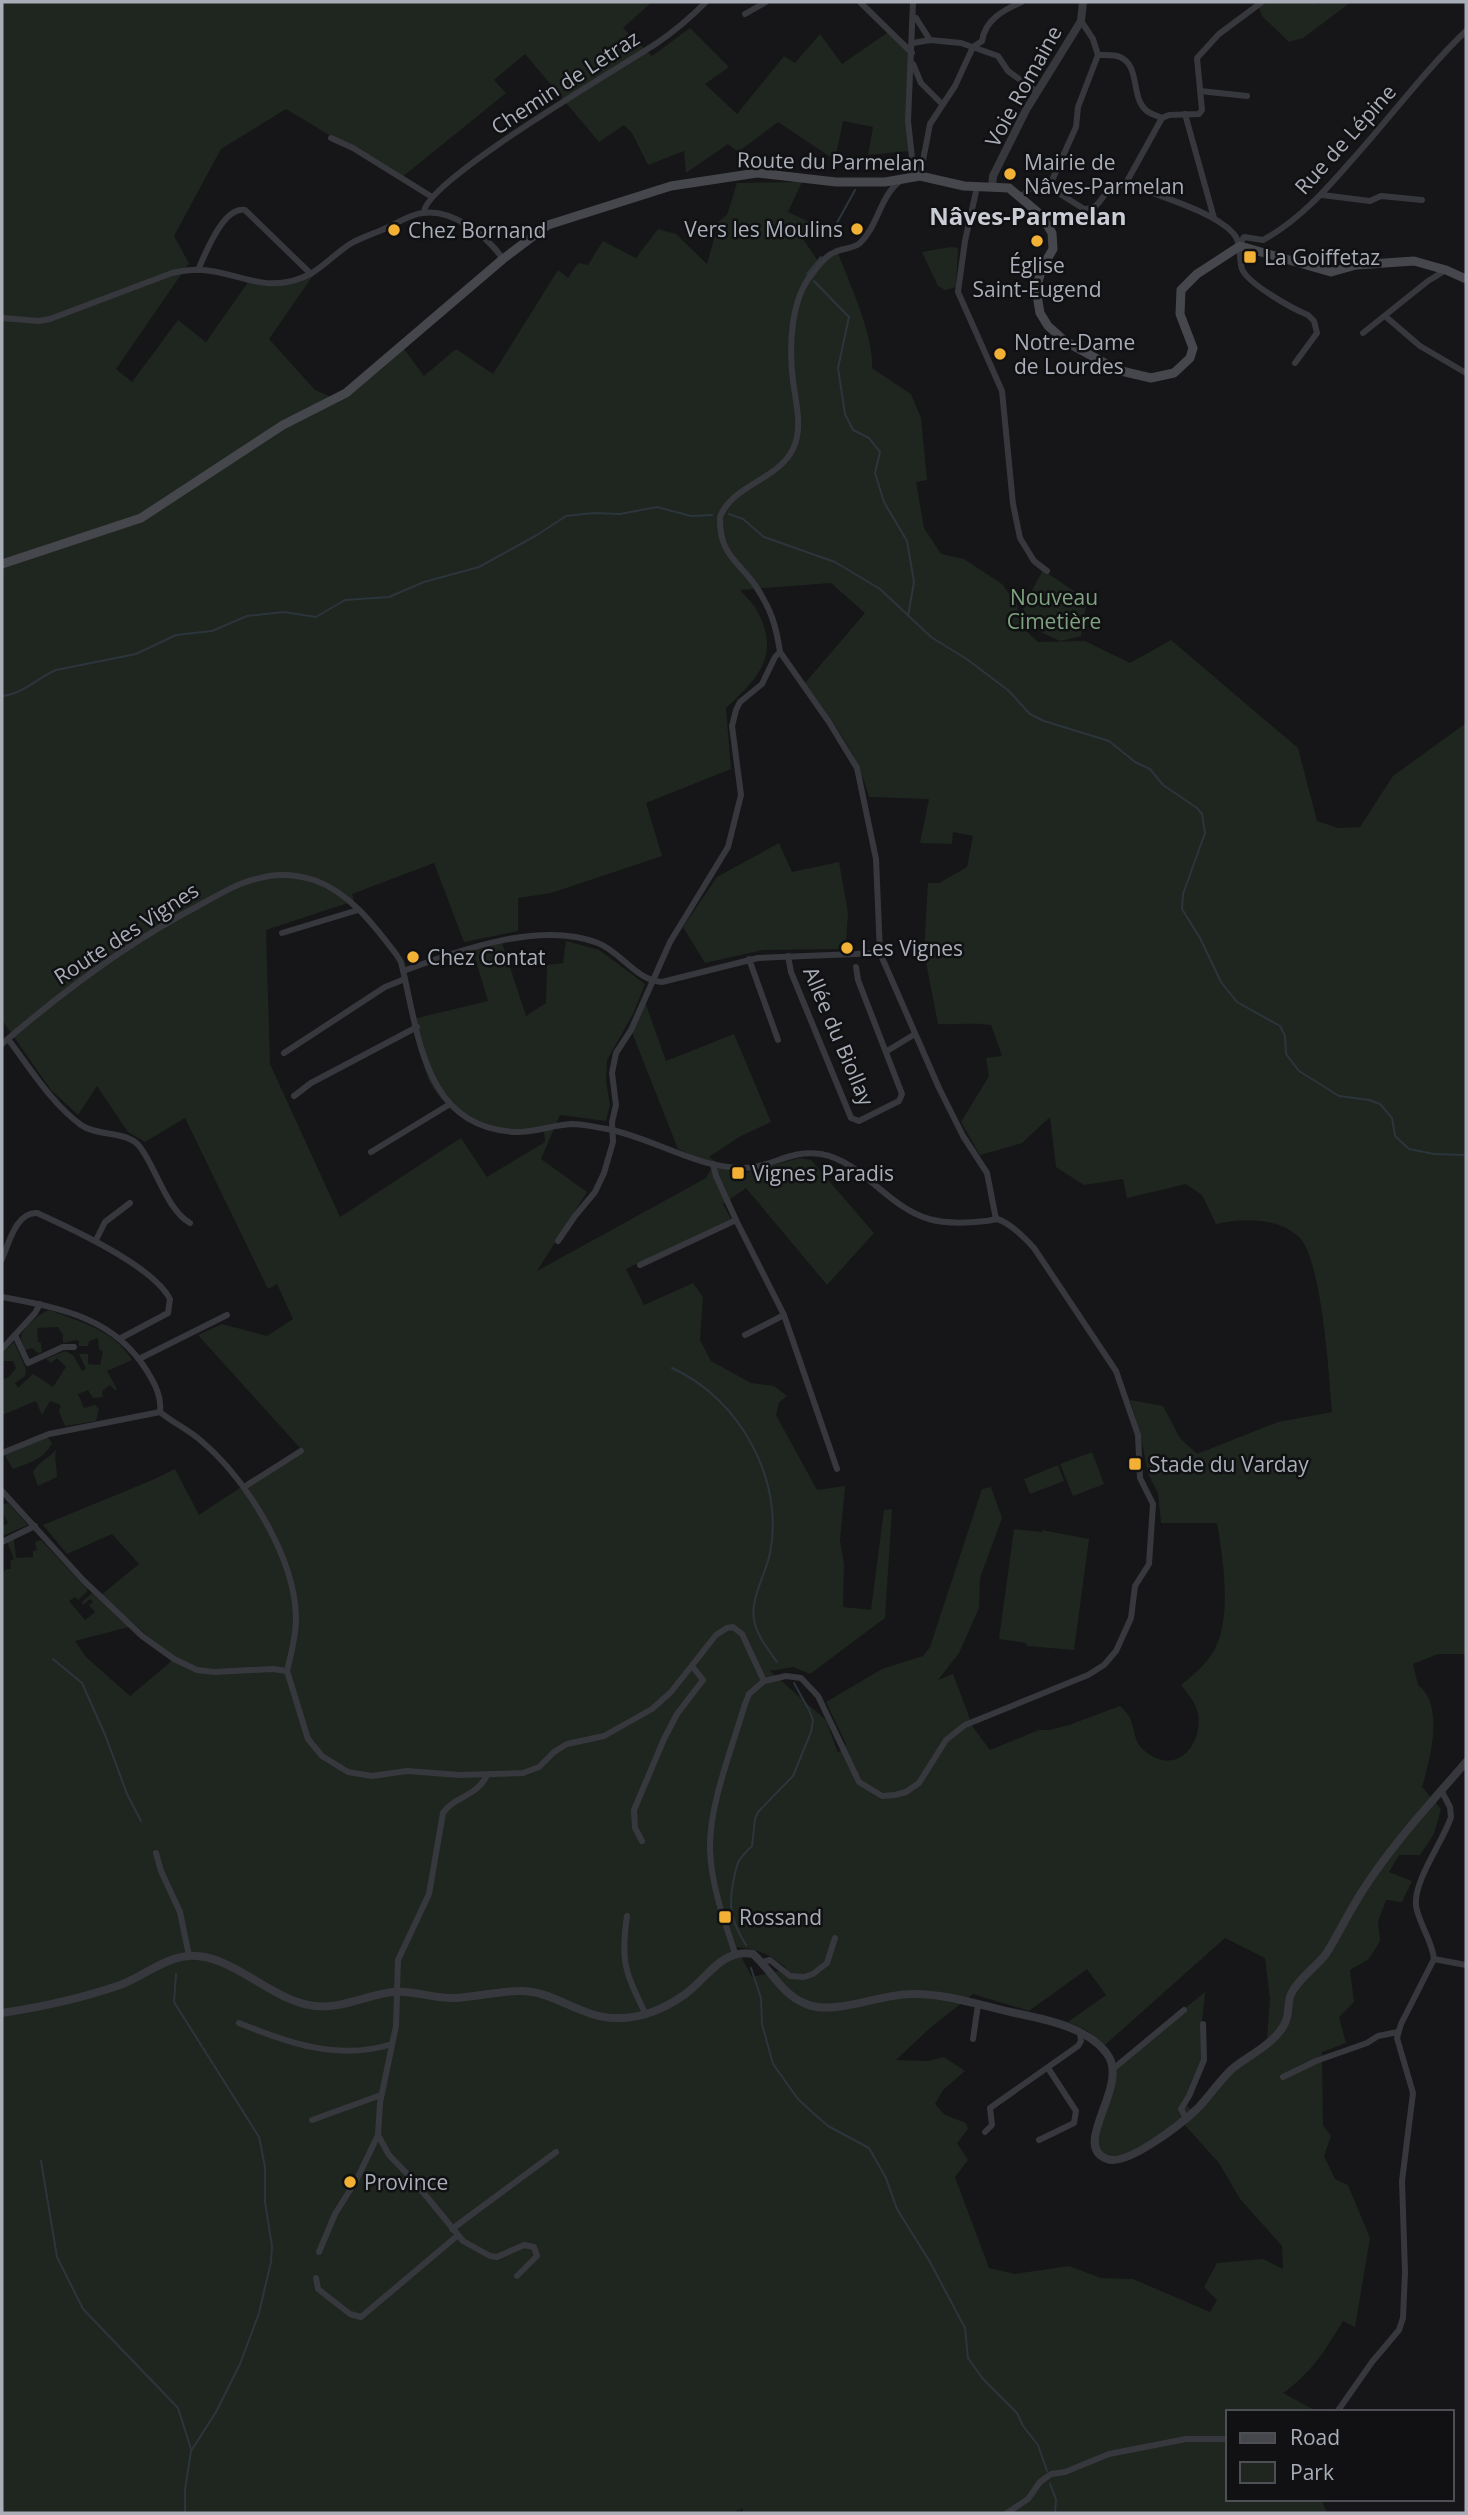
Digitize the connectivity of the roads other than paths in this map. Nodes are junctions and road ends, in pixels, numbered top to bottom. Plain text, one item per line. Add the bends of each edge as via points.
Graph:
1 (706, 2) edge
2 (766, 2) edge
3 (860, 2) edge
4 (913, 2) edge
5 (1022, 2) edge
6 (1083, 2) edge
7 (1262, 2) edge
8 (914, 12) junction
9 (745, 15) dead end
10 (1080, 20) junction
11 (1466, 31) edge
12 (930, 40) junction
13 (912, 43) junction
14 (973, 47) junction
15 (1098, 55) junction
16 (912, 56) junction
17 (1200, 91) junction
18 (1037, 92) junction
19 (1247, 96) dead end
20 (942, 104) junction
21 (1185, 114) junction
22 (1162, 118) junction
23 (331, 138) dead end
24 (913, 177) junction
25 (1126, 183) junction
26 (977, 187) junction
27 (992, 187) junction
28 (1049, 187) junction
29 (1322, 195) junction
30 (432, 197) junction
31 (1020, 197) junction
32 (1422, 200) dead end
33 (424, 212) junction
34 (1214, 218) junction
35 (1240, 246) junction
36 (503, 259) junction
37 (198, 270) junction
38 (1446, 270) junction
39 (311, 274) junction
40 (1466, 279) edge
41 (1385, 316) junction
42 (2, 318) edge
43 (1363, 333) dead end
44 (1295, 363) dead end
45 (1466, 373) edge
46 (2, 564) edge
47 (1047, 571) dead end
48 (780, 652) junction
49 (358, 910) junction
50 (282, 933) dead end
51 (880, 953) junction
52 (788, 956) junction
53 (749, 959) junction
54 (856, 967) dead end
55 (403, 971) junction
56 (405, 979) junction
57 (652, 980) junction
58 (417, 1027) junction
59 (915, 1034) junction
60 (8, 1039) junction
61 (778, 1040) dead end
62 (2, 1044) edge
63 (887, 1051) junction
64 (284, 1053) dead end
65 (294, 1096) dead end
66 (450, 1104) junction
67 (611, 1130) junction
68 (371, 1152) dead end
69 (713, 1164) junction
70 (130, 1203) dead end
71 (996, 1219) junction
72 (736, 1220) junction
73 (190, 1223) dead end
74 (96, 1240) junction
75 (558, 1241) dead end
76 (2, 1259) edge
77 (640, 1265) dead end
78 (2, 1297) edge
79 (40, 1304) junction
80 (227, 1315) dead end
81 (784, 1315) junction
82 (15, 1335) junction
83 (745, 1335) dead end
84 (121, 1338) junction
85 (74, 1347) dead end
86 (2, 1349) edge
87 (139, 1359) junction
88 (159, 1412) junction
89 (301, 1451) dead end
90 (2, 1453) edge
91 (837, 1469) dead end
92 (244, 1488) junction
93 (2, 1491) edge
94 (5, 1499) edge
95 (35, 1526) junction
96 (2, 1542) edge
97 (692, 1666) junction
98 (287, 1671) junction
99 (764, 1681) junction
100 (1466, 1762) edge
101 (486, 1775) junction
102 (1441, 1790) junction
103 (642, 1841) dead end
104 (156, 1853) dead end
105 (627, 1916) dead end
106 (835, 1938) dead end
107 (735, 1953) junction
108 (189, 1956) junction
109 (1434, 1959) junction
110 (762, 1962) junction
111 (1466, 1965) edge
112 (396, 1992) junction
113 (978, 2005) junction
114 (1184, 2010) dead end
115 (2, 2013) edge
116 (646, 2015) junction
117 (239, 2023) dead end
118 (1203, 2024) dead end
119 (1398, 2032) junction
120 (1080, 2033) junction
121 (973, 2039) dead end
122 (392, 2044) junction
123 (1048, 2068) junction
124 (1113, 2069) junction
125 (1283, 2077) dead end
126 (381, 2095) junction
127 (1186, 2118) junction
128 (312, 2120) dead end
129 (985, 2132) dead end
130 (378, 2135) junction
131 (1040, 2140) dead end
132 (556, 2152) dead end
133 (452, 2229) junction
134 (457, 2236) junction
135 (319, 2252) dead end
136 (517, 2276) dead end
137 (316, 2278) dead end
138 (1338, 2410) edge
139 (1226, 2440) edge
140 (1007, 2513) edge

1 - 30 street, Chemin de Letraz via 687,21 522,128
2 - 9 street
3 - 16 street
4 - 8 street
5 - 14 street via 997,15 982,41
6 - 10 street, Voie Romaine
7 - 17 street via 1219,34 1197,58
8 - 12 street
8 - 13 street
10 - 15 street
10 - 18 street, Voie Romaine
11 - 29 street, Rue de Lépine
12 - 13 street
12 - 14 street
13 - 16 street
14 - 18 street via 998,56 1008,71
14 - 20 street
15 - 22 street via 1119,56 1126,62 1140,102
15 - 28 street via 1077,107 1076,127
16 - 20 street via 921,83
16 - 24 street via 908,121
17 - 19 street
17 - 21 street via 1201,112
18 - 27 street, Voie Romaine via 993,176
20 - 24 street via 930,124
21 - 22 street
21 - 34 street
22 - 25 street
23 - 30 street
24 - 26 main road, Route du Parmelan
24 - 36 main road, Route du Parmelan via 836,182 757,173 671,186 548,225
24 - 48 street via 891,188 859,244 828,255 804,285 793,334 798,422 793,449 721,513 729,555 769,609 778,630
25 - 28 street via 1110,189 1098,206 1089,209
25 - 34 street
26 - 27 main road, Route du Parmelan
26 - 47 street via 958,292 1002,391 1018,530 1034,561
27 - 31 main road, Route du Parmelan via 1010,188
28 - 31 street via 1030,189
29 - 32 street via 1370,201 1381,196
29 - 35 street, Rue de Lépine via 1282,230 1263,240 1244,237
30 - 33 street, Chemin de Letraz
31 - 35 main road via 1042,216 1052,233 1053,249 1036,289 1045,322 1065,341 1117,370 1150,379 1183,367 1190,358 1193,348 1180,314 1181,290
33 - 36 street via 464,224 487,239
33 - 39 street via 352,243
34 - 35 street via 1235,235
35 - 38 main road via 1331,272 1356,265 1414,261
35 - 44 street via 1241,266 1251,280 1314,321 1317,333
36 - 46 main road, Route du Parmelan via 346,393 283,425 141,518
37 - 39 street via 272,284
37 - 39 street via 230,213 241,209
37 - 42 street via 172,273 50,319
38 - 40 main road
38 - 41 street
41 - 43 street
41 - 45 street via 1420,346
48 - 51 street via 845,746 861,780 876,859
48 - 57 street via 762,684 740,702 733,718 741,795 728,847
49 - 50 street
49 - 55 street, Route des Vignes via 396,954
49 - 60 street, Route des Vignes via 341,893 314,880 274,875 255,879 146,936 45,1006
51 - 52 street
51 - 59 street
52 - 53 street
52 - 63 street, Allée du Biollay via 853,1120 901,1098
53 - 57 street via 672,981
53 - 61 street
54 - 63 street
55 - 56 street, Route des Vignes
55 - 57 street via 486,943 563,936 598,943
56 - 58 street, Route des Vignes
56 - 64 street via 385,987
57 - 67 street via 613,1062 616,1105
58 - 65 street
58 - 66 street, Route des Vignes via 429,1072
59 - 63 street, Allée du Biollay
59 - 71 street via 962,1136 987,1173
60 - 62 street, Route des Vignes
60 - 73 street via 48,1093 81,1125 127,1138 140,1147 179,1214
66 - 67 street, Route des Vignes via 472,1121 503,1131 570,1124
66 - 68 street
67 - 69 street, Route des Vignes
67 - 75 street via 613,1142 600,1182
69 - 71 street, Route des Vignes via 744,1168 786,1155 824,1154 853,1168 918,1216 946,1222
69 - 72 street
70 - 74 street via 105,1222
71 - 99 street via 1034,1248 1106,1354 1135,1424 1140,1478 1153,1504 1149,1564 1135,1586 1124,1637 1096,1670 965,1725 946,1740 919,1783 887,1796 859,1782 823,1706 805,1681 786,1676
72 - 77 street
72 - 81 street
74 - 76 street via 31,1213 20,1220
74 - 84 street via 152,1278 170,1299 168,1312
78 - 79 street
79 - 82 street
79 - 84 street via 82,1317
80 - 87 street
81 - 83 street
81 - 91 street
82 - 85 street via 28,1363 63,1347
82 - 86 street
84 - 87 street
87 - 88 street via 158,1392
88 - 90 street via 50,1434
88 - 92 street via 199,1439
89 - 92 street
92 - 98 street via 277,1545 293,1586 296,1619
93 - 94 street
94 - 95 street
95 - 96 street
95 - 98 street via 142,1636 180,1663 214,1672
97 - 99 street via 716,1635 733,1627 742,1634
97 - 101 street via 661,1702 617,1730 566,1744 532,1771
97 - 103 street via 703,1680 677,1714 634,1810 635,1828
98 - 101 street via 308,1739 322,1756 348,1772
99 - 107 street via 745,1704 712,1822 714,1884
100 - 102 street
101 - 112 street via 473,1792 443,1813 429,1894 398,1960
102 - 109 street via 1451,1817 1416,1899
102 - 127 street via 1364,1889 1325,1954 1292,1994 1284,2025 1230,2071
104 - 108 street via 180,1912
105 - 116 street via 624,1962
106 - 110 street via 827,1963 804,1977 790,1976 770,1960
107 - 110 street via 753,1954
107 - 116 street via 684,1995
108 - 112 street via 214,1959 290,1999 314,2006 341,2005
108 - 115 street via 109,1989
109 - 111 street
109 - 119 street
110 - 113 street via 794,1999 810,2006 844,2006 913,1994
112 - 116 street via 455,1998 521,1990 613,2018
112 - 122 street
113 - 120 street
113 - 121 street
114 - 124 street
117 - 122 street via 276,2038 337,2051
118 - 127 street via 1204,2060 1181,2109
119 - 125 street via 1378,2036
119 - 138 street via 1413,2093 1402,2181 1403,2318 1399,2330
120 - 123 street via 1078,2046
120 - 124 street via 1102,2048
122 - 126 street
123 - 129 street via 990,2108 992,2125
123 - 131 street via 1077,2118
124 - 127 street via 1111,2090 1094,2133 1103,2158 1125,2158
126 - 128 street
126 - 130 street
130 - 133 street via 389,2155
130 - 135 street
132 - 133 street
133 - 134 street
134 - 136 street via 490,2256 524,2245 534,2247 537,2256
134 - 137 street via 361,2317 318,2289
139 - 140 street via 1186,2439 1109,2454 1051,2474

